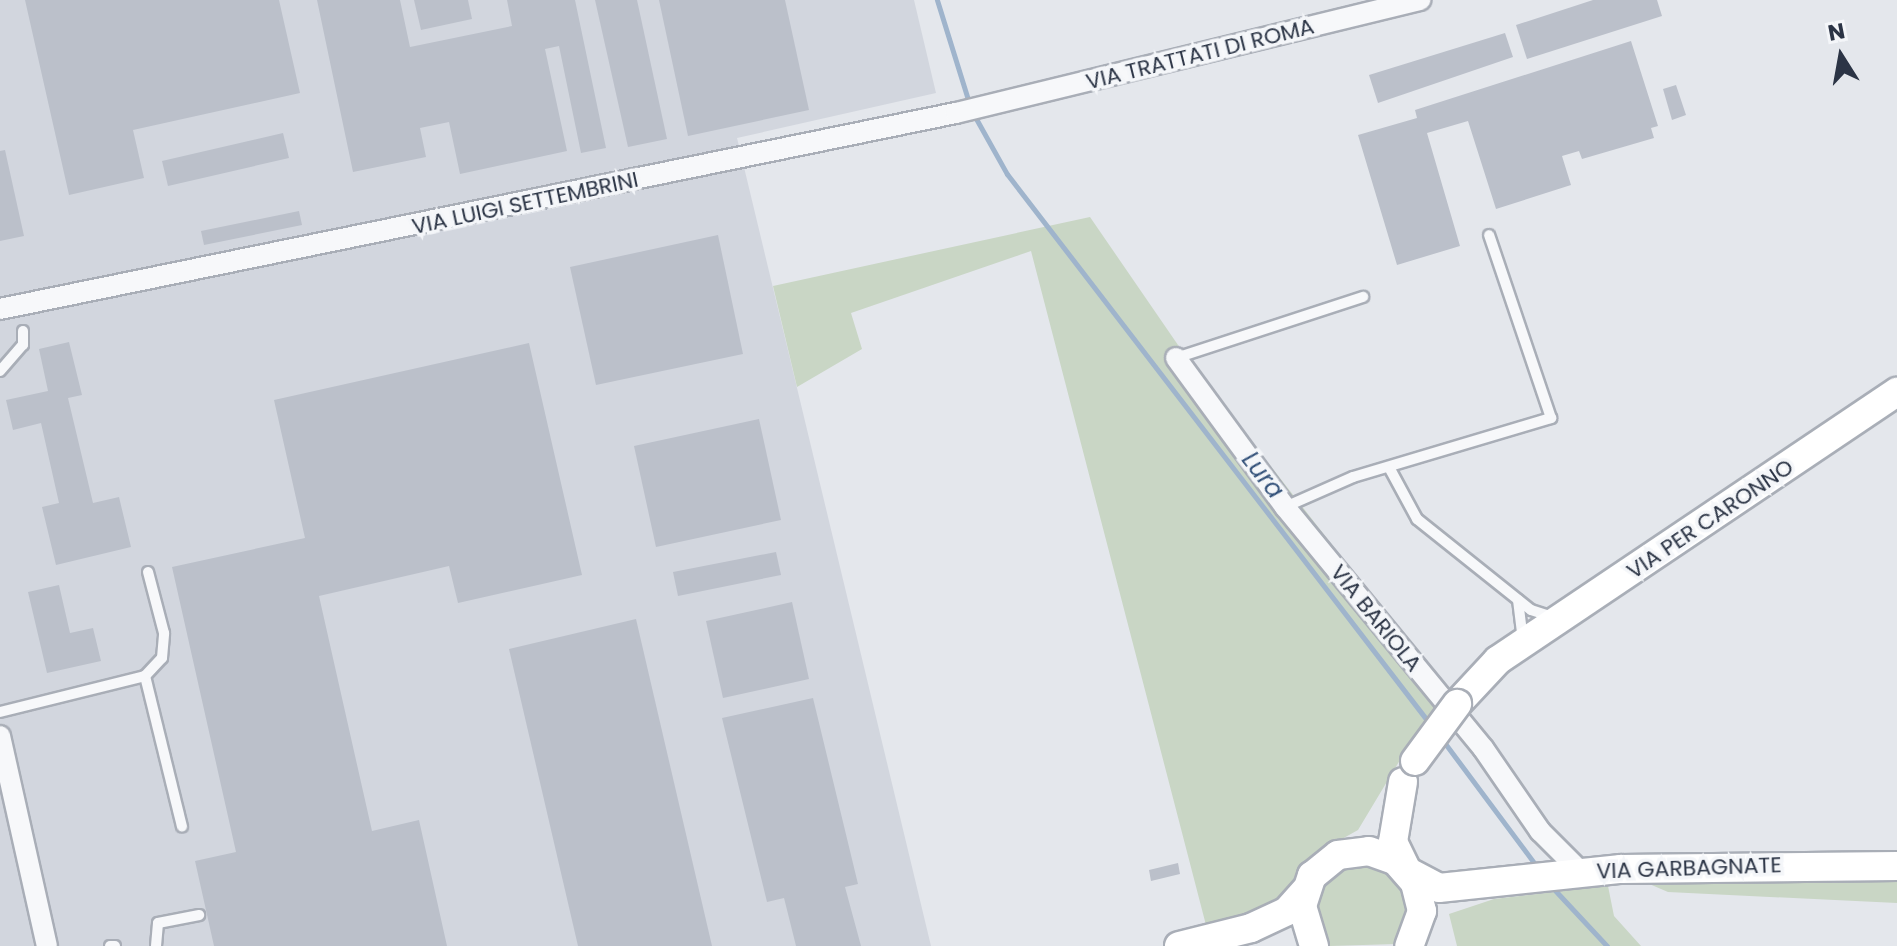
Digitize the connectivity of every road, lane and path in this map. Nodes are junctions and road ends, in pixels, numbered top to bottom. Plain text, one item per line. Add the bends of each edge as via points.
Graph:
1 (1420, 0) edge
2 (1026, 96) joint
3 (1489, 235) dead end
4 (1363, 297) dead end
5 (0, 312) edge
6 (23, 331) dead end
7 (1176, 358) joint
8 (0, 371) edge
9 (1897, 392) edge
10 (1390, 469) junction
11 (1285, 507) junction
12 (148, 572) dead end
13 (1517, 598) junction
14 (1563, 617) junction
15 (1523, 645) junction
16 (145, 676) junction
17 (0, 712) edge
18 (0, 736) edge
19 (1409, 771) junction
20 (182, 827) dead end
21 (1354, 851) junction
22 (1897, 866) edge
23 (1407, 871) junction
24 (1569, 873) junction
25 (1482, 886) junction
26 (1305, 891) junction
27 (199, 915) dead end
28 (1251, 928) junction
29 (1414, 936) edge
30 (1311, 941) edge
31 (47, 946) edge
32 (156, 946) edge
33 (1179, 946) edge

1 - 2 street, VIA TRATTATI DI ROMA
2 - 5 street, VIA LUIGI SETTEMBRINI
3 - 10 lane via 1551,418
4 - 7 lane
6 - 8 lane via 23,345
7 - 11 street, VIA BARIOLA
9 - 14 main road, VIA PER CARONNO
10 - 11 lane via 1353,477
10 - 13 lane via 1417,519
11 - 24 street, VIA BARIOLA via 1483,748
12 - 16 lane via 164,633 162,658
13 - 14 lane via 1540,614
13 - 15 lane
14 - 15 main road, VIA PER CARONNO
15 - 19 main road, VIA PER CARONNO, bridge via 1498,660 1457,704
16 - 17 lane
16 - 20 lane
18 - 31 street
19 - 21 main road
19 - 23 main road via 1392,826 1393,842
21 - 23 main road, VIA GARBAGNATE via 1383,854
21 - 26 main road via 1324,864
22 - 24 main road, VIA GARBAGNATE
23 - 25 main road, VIA GARBAGNATE via 1439,888
23 - 29 main road via 1420,897
24 - 25 main road, VIA GARBAGNATE
25 - 29 main road, VIA GARBAGNATE via 1443,905
26 - 28 main road via 1287,911
26 - 30 main road via 1303,922
27 - 32 lane via 158,923
28 - 30 main road
28 - 33 main road

